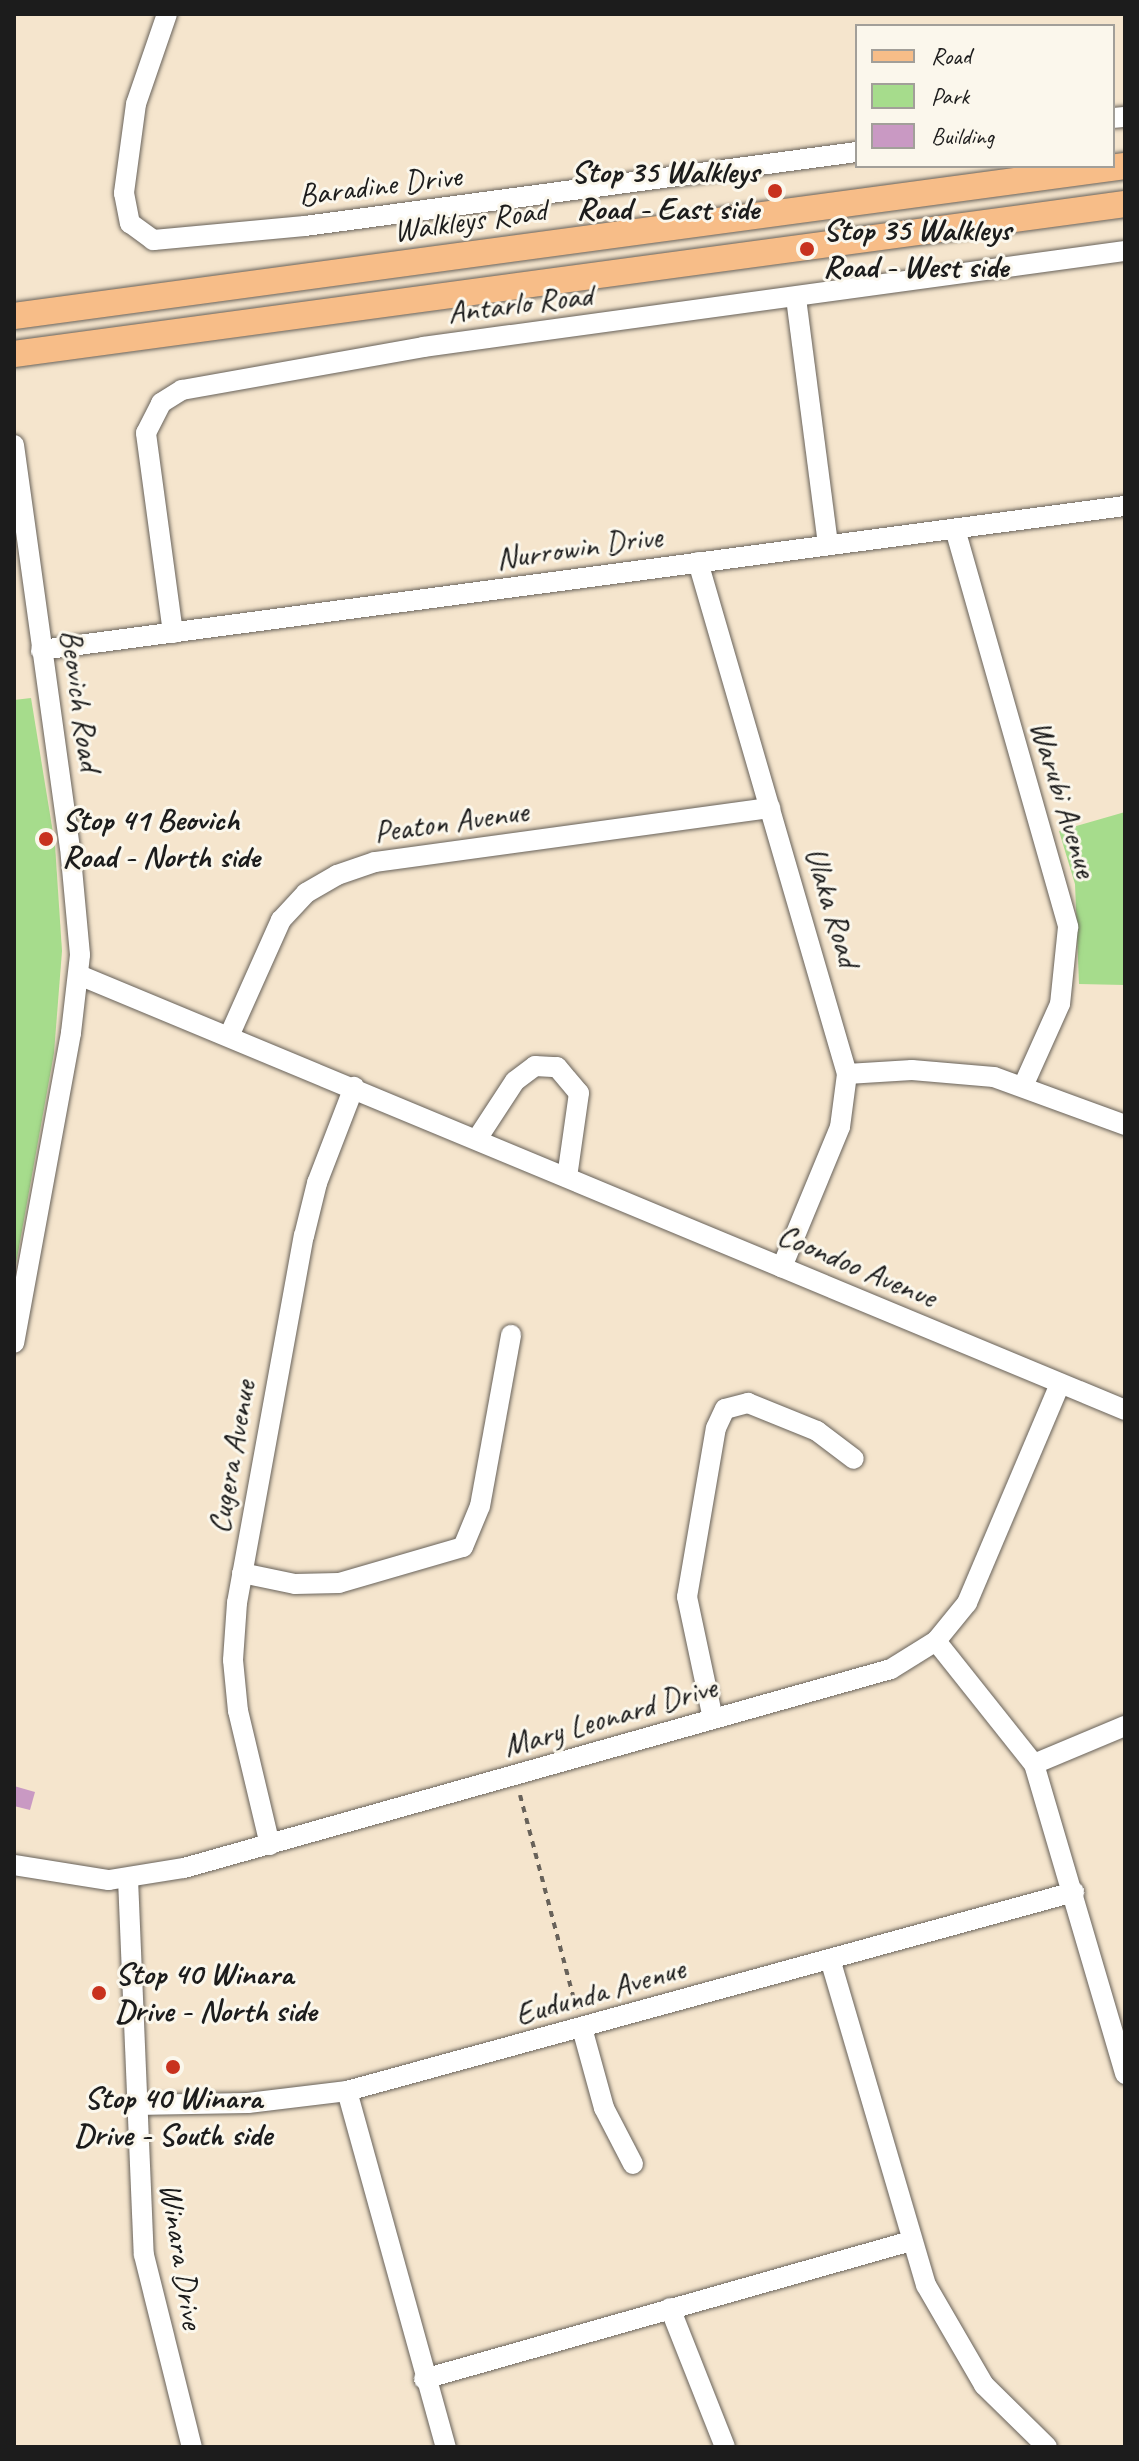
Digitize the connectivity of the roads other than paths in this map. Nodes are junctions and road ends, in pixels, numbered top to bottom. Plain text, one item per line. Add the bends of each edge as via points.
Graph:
1 (167, 14) edge
2 (855, 152) edge
3 (1110, 168) edge
4 (1125, 204) edge
5 (1125, 251) edge
6 (796, 298) junction
7 (14, 316) edge
8 (14, 354) edge
9 (14, 445) edge
10 (1125, 506) edge
11 (955, 529) junction
12 (20, 538) edge
13 (828, 544) junction
14 (698, 562) junction
15 (173, 633) junction
16 (41, 650) junction
17 (770, 808) junction
18 (79, 975) junction
19 (230, 1034) junction
20 (847, 1074) junction
21 (1024, 1084) junction
22 (354, 1087) junction
23 (1125, 1125) edge
24 (477, 1139) junction
25 (567, 1177) junction
26 (782, 1267) junction
27 (511, 1335) dead end
28 (14, 1343) edge
29 (1060, 1384) junction
30 (1125, 1410) edge
31 (854, 1459) dead end
32 (242, 1573) junction
33 (936, 1641) junction
34 (713, 1719) junction
35 (1125, 1726) edge
36 (1034, 1764) junction
37 (270, 1845) junction
38 (14, 1865) edge
39 (128, 1879) junction
40 (1074, 1892) junction
41 (830, 1959) junction
42 (582, 2028) junction
43 (1123, 2061) edge
44 (347, 2091) junction
45 (135, 2105) junction
46 (633, 2164) dead end
47 (911, 2241) junction
48 (670, 2308) junction
49 (424, 2379) junction
50 (192, 2447) edge
51 (446, 2447) edge
52 (725, 2447) edge
53 (1047, 2447) edge

1 - 2 street, Baradine Drive via 136,104 124,193 130,223 153,240 305,226
3 - 7 main road, Walkleys Road
4 - 8 main road
5 - 6 street, Antarlo Road
6 - 13 street
6 - 15 street, Antarlo Road via 376,354 171,395 155,411 146,433
9 - 12 street, Beovich Road
10 - 11 street, Nurrowin Drive
11 - 13 street, Nurrowin Drive
11 - 21 street, Warubi Avenue via 1068,927 1060,1004
12 - 16 street, Beovich Road
13 - 14 street, Nurrowin Drive
14 - 15 street, Nurrowin Drive
14 - 17 street, Ulaka Road
15 - 16 street, Nurrowin Drive
16 - 18 street, Beovich Road via 75,885
17 - 19 street, Peaton Avenue via 375,862 344,872 306,893 281,920
17 - 20 street, Ulaka Road
18 - 19 street, Coondoo Avenue
18 - 28 street, Beovich Road
19 - 22 street, Coondoo Avenue
20 - 21 street via 940,1071
20 - 26 street, Ulaka Road via 840,1127
21 - 23 street
22 - 24 street, Coondoo Avenue
22 - 32 street, Cugera Avenue via 317,1183 304,1236
24 - 25 street, Coondoo Avenue
24 - 25 street via 515,1081 535,1066 557,1067 579,1093
25 - 26 street, Coondoo Avenue
26 - 29 street, Coondoo Avenue
27 - 32 street via 480,1506 463,1547 339,1583 295,1584
29 - 30 street, Coondoo Avenue
29 - 33 street, Mary Leonard Drive via 974,1589
31 - 34 street via 817,1431 748,1403 725,1409 716,1428 687,1597
32 - 37 street, Cugera Avenue via 234,1687
33 - 34 street, Mary Leonard Drive via 875,1676
33 - 36 street
34 - 37 street, Mary Leonard Drive
35 - 36 street
36 - 40 street
37 - 39 street, Mary Leonard Drive
38 - 39 street, Mary Leonard Drive via 85,1878
39 - 45 street, Winara Drive
40 - 41 street, Eudunda Avenue
40 - 43 street
41 - 42 street, Eudunda Avenue
41 - 47 street
42 - 44 street, Eudunda Avenue
42 - 46 street via 604,2108
44 - 45 street, Eudunda Avenue via 248,2103
44 - 49 street
45 - 50 street, Winara Drive via 144,2255
47 - 48 street
47 - 53 street via 940,2315 967,2361 1000,2404
48 - 49 street
48 - 52 street
49 - 51 street

